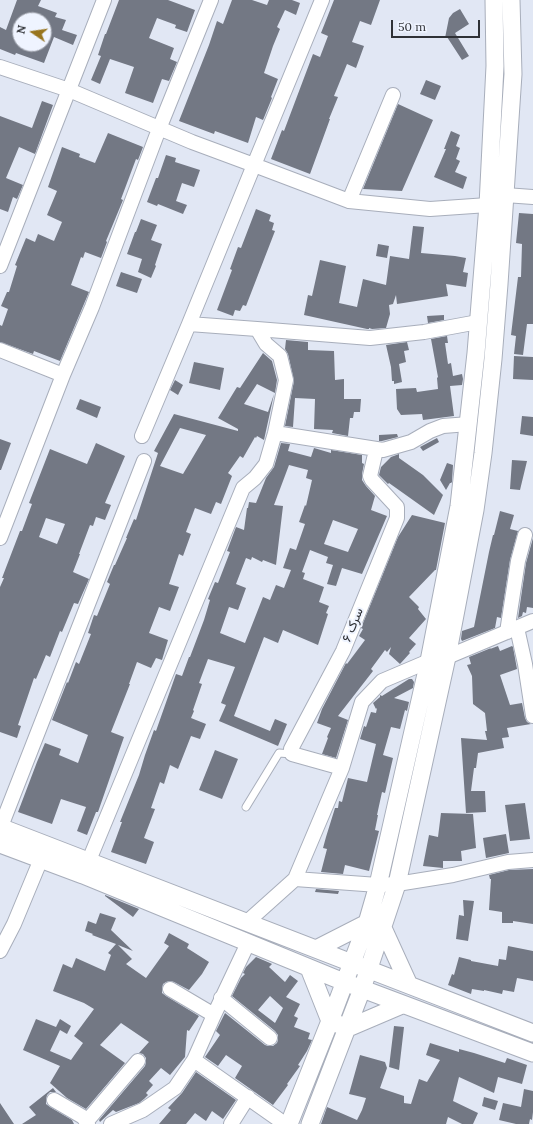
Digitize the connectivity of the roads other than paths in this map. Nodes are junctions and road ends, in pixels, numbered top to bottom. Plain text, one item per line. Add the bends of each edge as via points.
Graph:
1 (104, 0) edge
2 (211, 0) edge
3 (322, 0) edge
4 (494, 0) edge
5 (511, 0) edge
6 (0, 67) edge
7 (69, 90) junction
8 (393, 95) dead end
9 (159, 128) junction
10 (254, 165) junction
11 (505, 195) junction
12 (533, 197) edge
13 (349, 201) junction
14 (488, 205) junction
15 (0, 266) edge
16 (478, 322) junction
17 (188, 324) junction
18 (257, 329) junction
19 (0, 350) edge
20 (63, 375) junction
21 (469, 424) junction
22 (275, 433) junction
23 (142, 436) dead end
24 (376, 450) junction
25 (144, 460) dead end
26 (525, 535) dead end
27 (0, 538) edge
28 (533, 621) edge
29 (512, 630) junction
30 (447, 656) junction
31 (429, 662) junction
32 (533, 716) edge
33 (292, 754) junction
34 (342, 768) junction
35 (246, 807) dead end
36 (0, 832) edge
37 (41, 859) junction
38 (533, 860) edge
39 (85, 868) junction
40 (295, 879) junction
41 (397, 884) junction
42 (378, 885) junction
43 (248, 922) junction
44 (367, 923) junction
45 (383, 928) junction
46 (248, 943) junction
47 (316, 949) junction
48 (0, 951) edge
49 (351, 963) junction
50 (309, 968) junction
51 (369, 970) junction
52 (344, 982) junction
53 (409, 985) junction
54 (170, 989) dead end
55 (362, 989) junction
56 (221, 998) junction
57 (402, 1004) junction
58 (214, 1015) junction
59 (330, 1021) junction
60 (348, 1028) junction
61 (533, 1033) edge
62 (270, 1038) dead end
63 (533, 1053) edge
64 (194, 1060) junction
65 (138, 1061) dead end
66 (248, 1097) junction
67 (54, 1100) dead end
68 (87, 1122) edge
69 (111, 1124) edge
70 (231, 1124) edge
71 (284, 1124) edge
72 (289, 1124) edge
73 (310, 1124) edge

1 - 7 street
2 - 9 street
3 - 10 street
4 - 14 street via 495,66
5 - 11 street via 513,74
6 - 7 street
7 - 9 street
7 - 15 street
8 - 13 street
9 - 10 street
9 - 20 street via 92,307
10 - 13 street
10 - 17 street
11 - 12 street
11 - 30 street via 495,337 483,453 475,510
13 - 14 street via 430,209
14 - 16 street
16 - 18 street via 370,338
16 - 21 street
17 - 18 street
17 - 23 street
18 - 22 street via 266,344 280,356 286,380
19 - 20 street
20 - 27 street
21 - 24 street via 443,426 411,442
21 - 31 street via 459,506
22 - 24 street
22 - 39 street via 266,464 243,488
24 - 33 street, سرک ۶ via 370,476 397,508 396,518 343,651 292,749
25 - 36 street
26 - 29 street via 518,561
28 - 29 street
29 - 30 street
29 - 32 street via 525,664
30 - 41 street
31 - 34 street via 382,681 362,702
31 - 42 street
33 - 34 street
33 - 35 lane via 279,752
34 - 40 street
36 - 37 street
36 - 39 street
37 - 39 street
37 - 48 street
38 - 41 street via 508,862
39 - 43 street
39 - 46 street
40 - 42 street
40 - 43 street
41 - 42 street
41 - 45 street
42 - 44 street
43 - 47 street
44 - 45 street
44 - 47 street
44 - 49 street
45 - 51 street
45 - 53 street
46 - 50 street
46 - 56 street
47 - 49 street
49 - 51 street
49 - 52 street
50 - 52 street
50 - 59 street
51 - 53 street
51 - 55 street
52 - 55 street
52 - 59 street
53 - 61 street
54 - 58 street
55 - 57 street
55 - 60 street
56 - 58 street
56 - 62 street
57 - 60 street
57 - 63 street
58 - 64 street
59 - 60 street
59 - 72 street
60 - 73 street
64 - 66 street
64 - 69 street via 175,1088 143,1110
65 - 68 street
66 - 70 street
66 - 71 street
67 - 68 street

